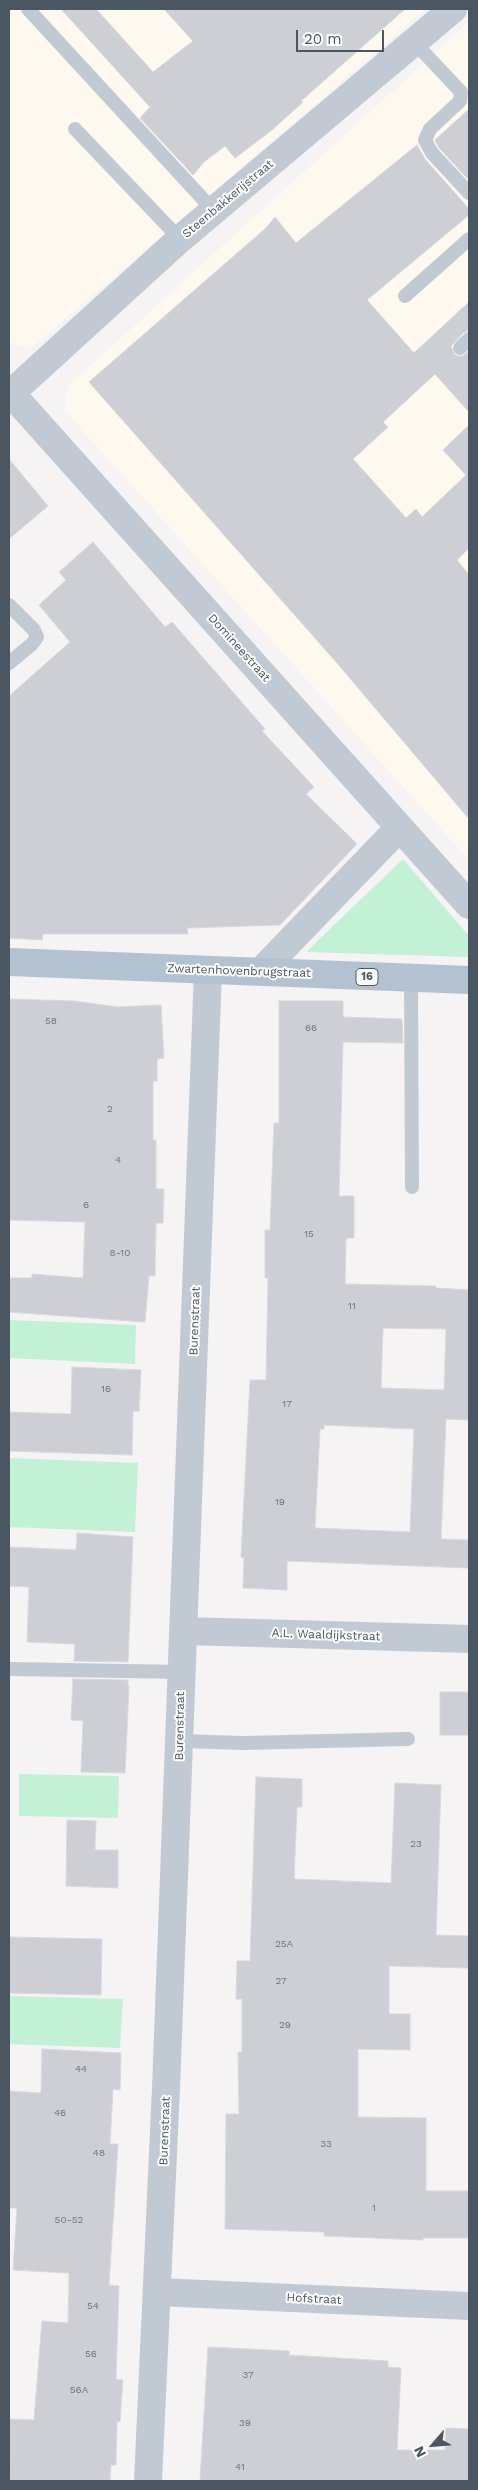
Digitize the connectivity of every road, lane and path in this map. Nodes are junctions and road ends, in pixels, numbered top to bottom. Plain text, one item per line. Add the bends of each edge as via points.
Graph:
1 (28, 9) edge
2 (453, 9) edge
3 (414, 42) junction
4 (75, 129) dead end
5 (469, 192) edge
6 (214, 210) junction
7 (469, 238) edge
8 (180, 239) junction
9 (405, 296) dead end
10 (10, 393) edge
11 (9, 605) edge
12 (9, 663) edge
13 (399, 828) junction
14 (468, 903) edge
15 (9, 962) edge
16 (208, 970) junction
17 (265, 972) junction
18 (411, 979) junction
19 (469, 980) edge
20 (412, 1187) dead end
21 (184, 1630) junction
22 (469, 1639) edge
23 (9, 1669) edge
24 (181, 1672) junction
25 (408, 1739) dead end
26 (180, 1740) junction
27 (158, 2292) junction
28 (469, 2306) edge
29 (148, 2481) edge

1 - 6 lane
2 - 3 street, Steenbakkerijstraat
3 - 5 lane via 461,92 460,101 430,129 425,140 432,153
3 - 6 street, Steenbakkerijstraat
4 - 8 lane
6 - 8 street, Steenbakkerijstraat
7 - 9 lane
8 - 10 street, Steenbakkerijstraat
10 - 13 street, Domineestraat
11 - 12 lane via 37,637
13 - 14 street, Domineestraat
13 - 17 street via 266,966
15 - 16 main road, Zwartenhovenbrugstraat / 16
16 - 17 main road, Zwartenhovenbrugstraat / 16
16 - 21 street, Burenstraat
17 - 18 main road, Zwartenhovenbrugstraat / 16
18 - 19 main road, Zwartenhovenbrugstraat / 16
18 - 20 lane
21 - 22 street, A.L. Waaldijkstraat
21 - 24 street, Burenstraat
23 - 24 lane
24 - 26 street, Burenstraat
25 - 26 lane via 244,1743
26 - 27 street, Burenstraat
27 - 28 street, Hofstraat
27 - 29 street, Burenstraat

